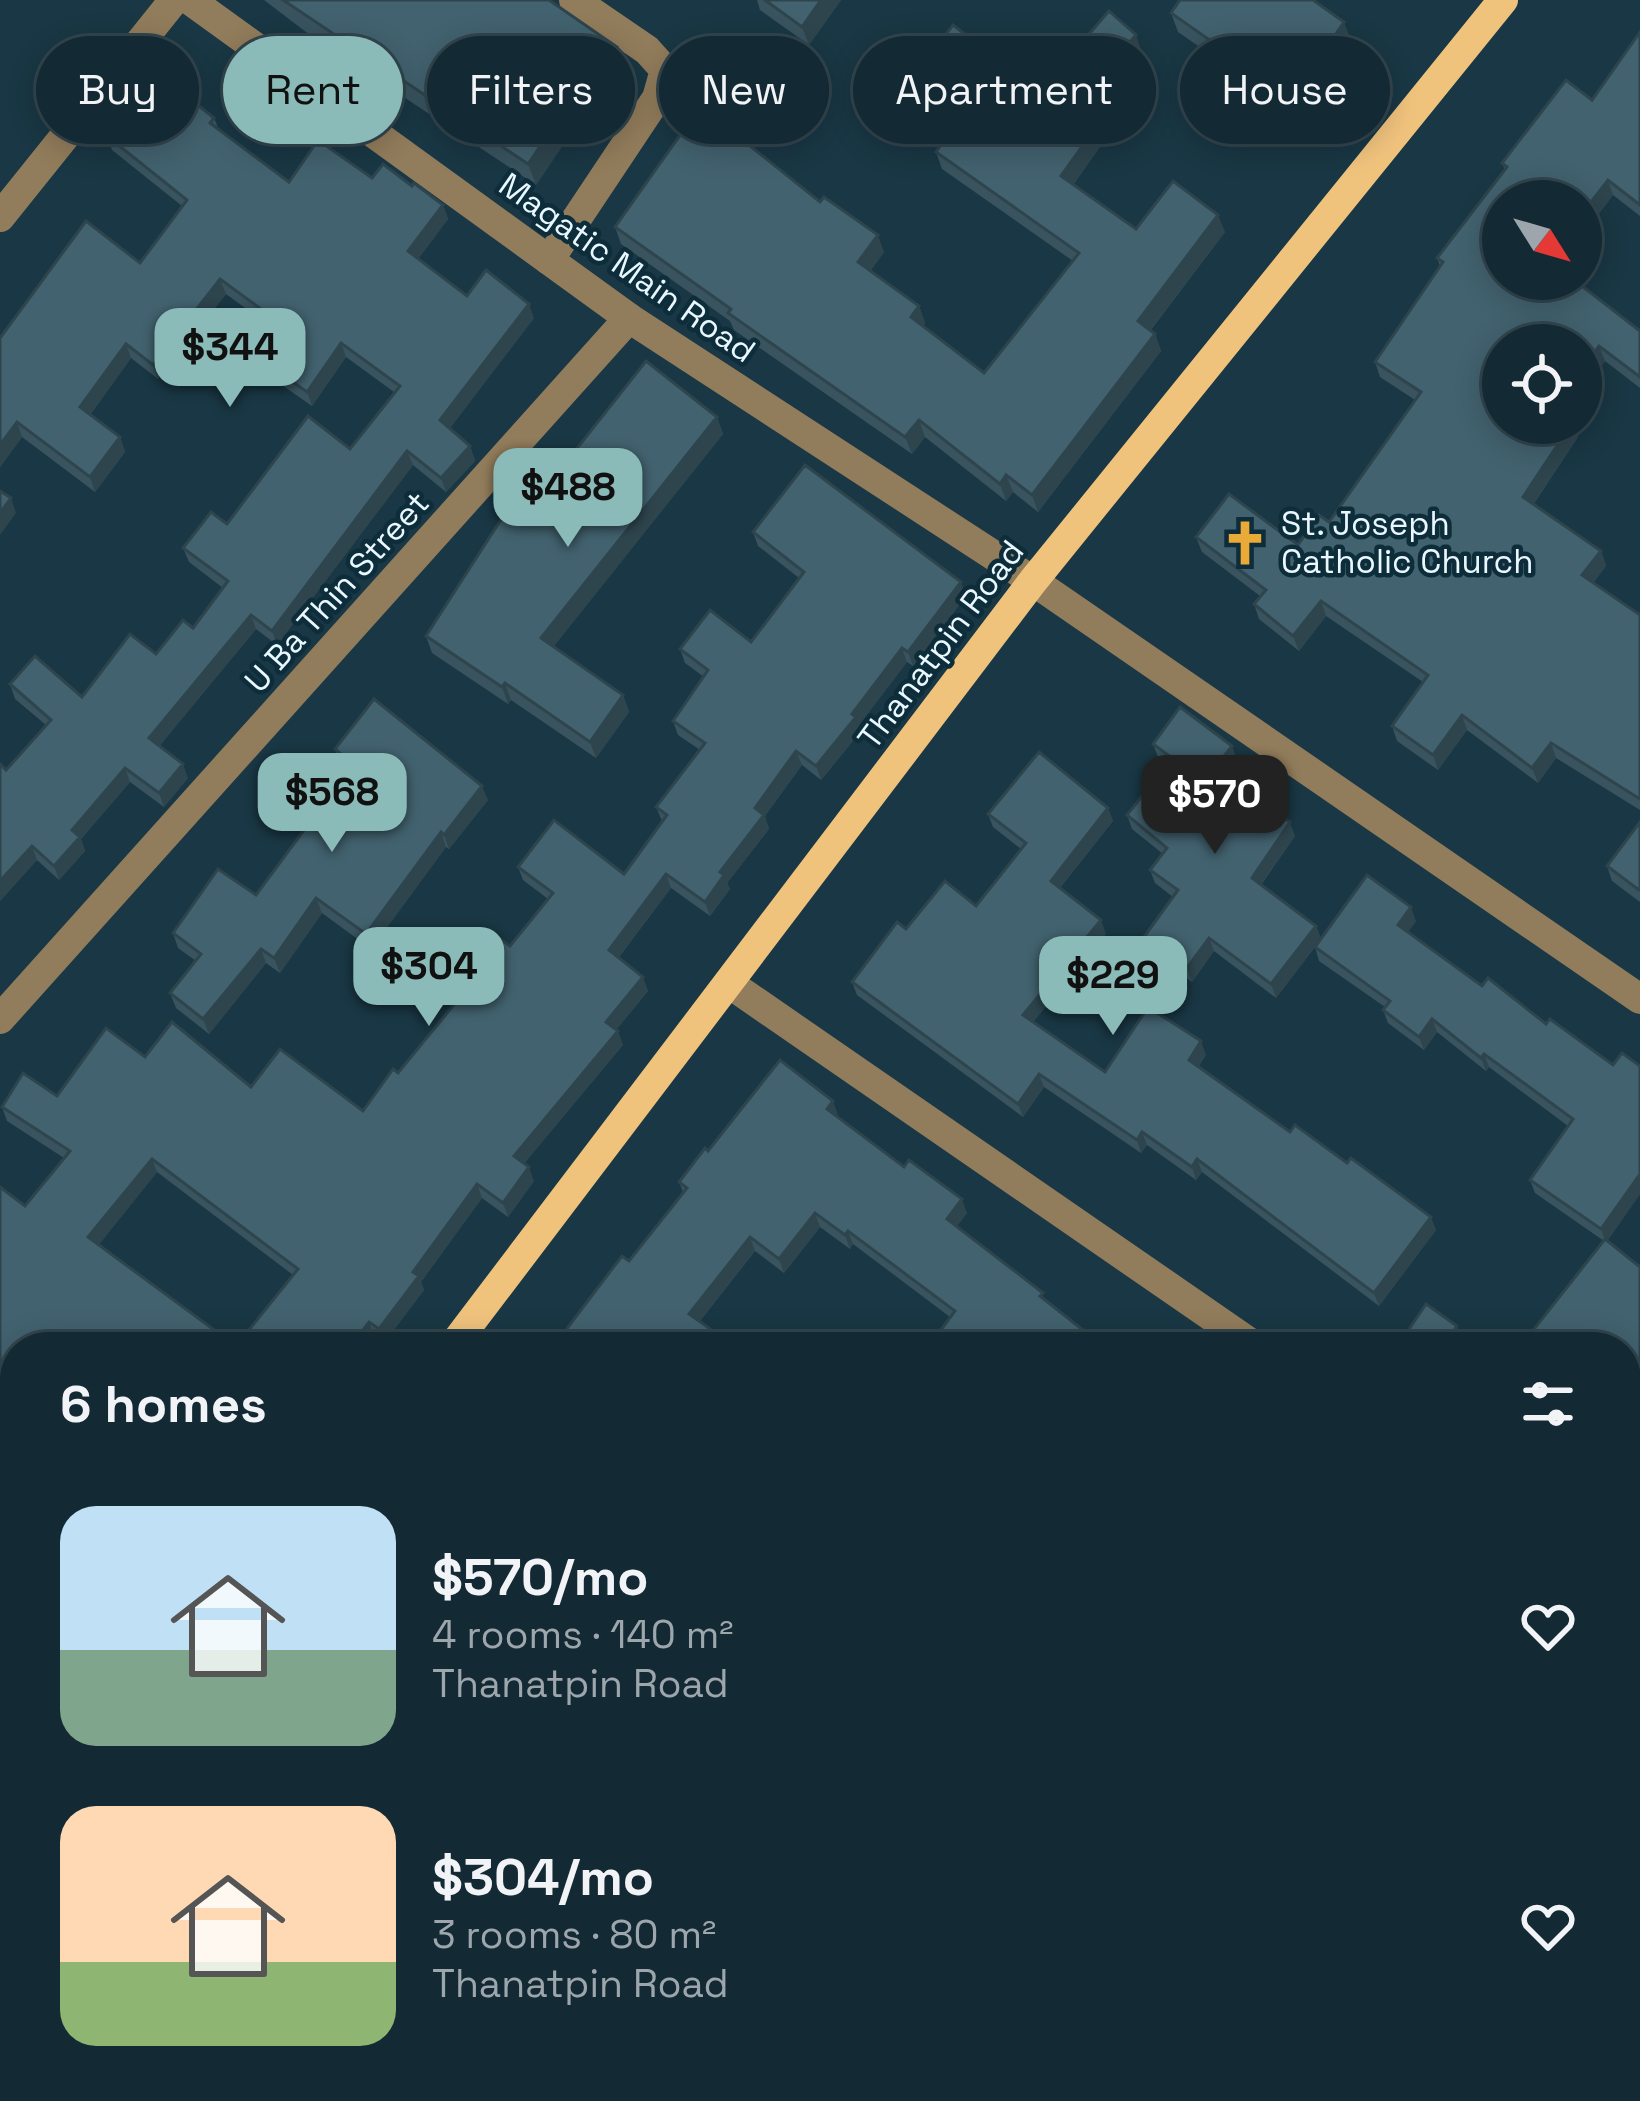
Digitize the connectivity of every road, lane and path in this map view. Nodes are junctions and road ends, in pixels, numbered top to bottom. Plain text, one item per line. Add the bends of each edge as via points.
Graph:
1 (174, 0) edge
2 (190, 0) edge
3 (574, 0) edge
4 (1503, 0) edge
5 (0, 217) edge
6 (550, 260) junction
7 (629, 318) junction
8 (1033, 581) junction
9 (730, 984) junction
10 (1640, 999) edge
11 (0, 1019) edge
12 (463, 1332) edge
13 (1234, 1332) edge

1 - 5 street
2 - 6 street, Magatic Main Road
3 - 6 street via 664,70 657,98
4 - 8 main road, Thanatpin Road
6 - 7 street, Magatic Main Road
7 - 8 street, Magatic Main Road
7 - 11 street, U Ba Thin Street
8 - 9 main road, Thanatpin Road
8 - 10 street, Magatic Main Road
9 - 12 main road, Thanatpin Road
9 - 13 street

